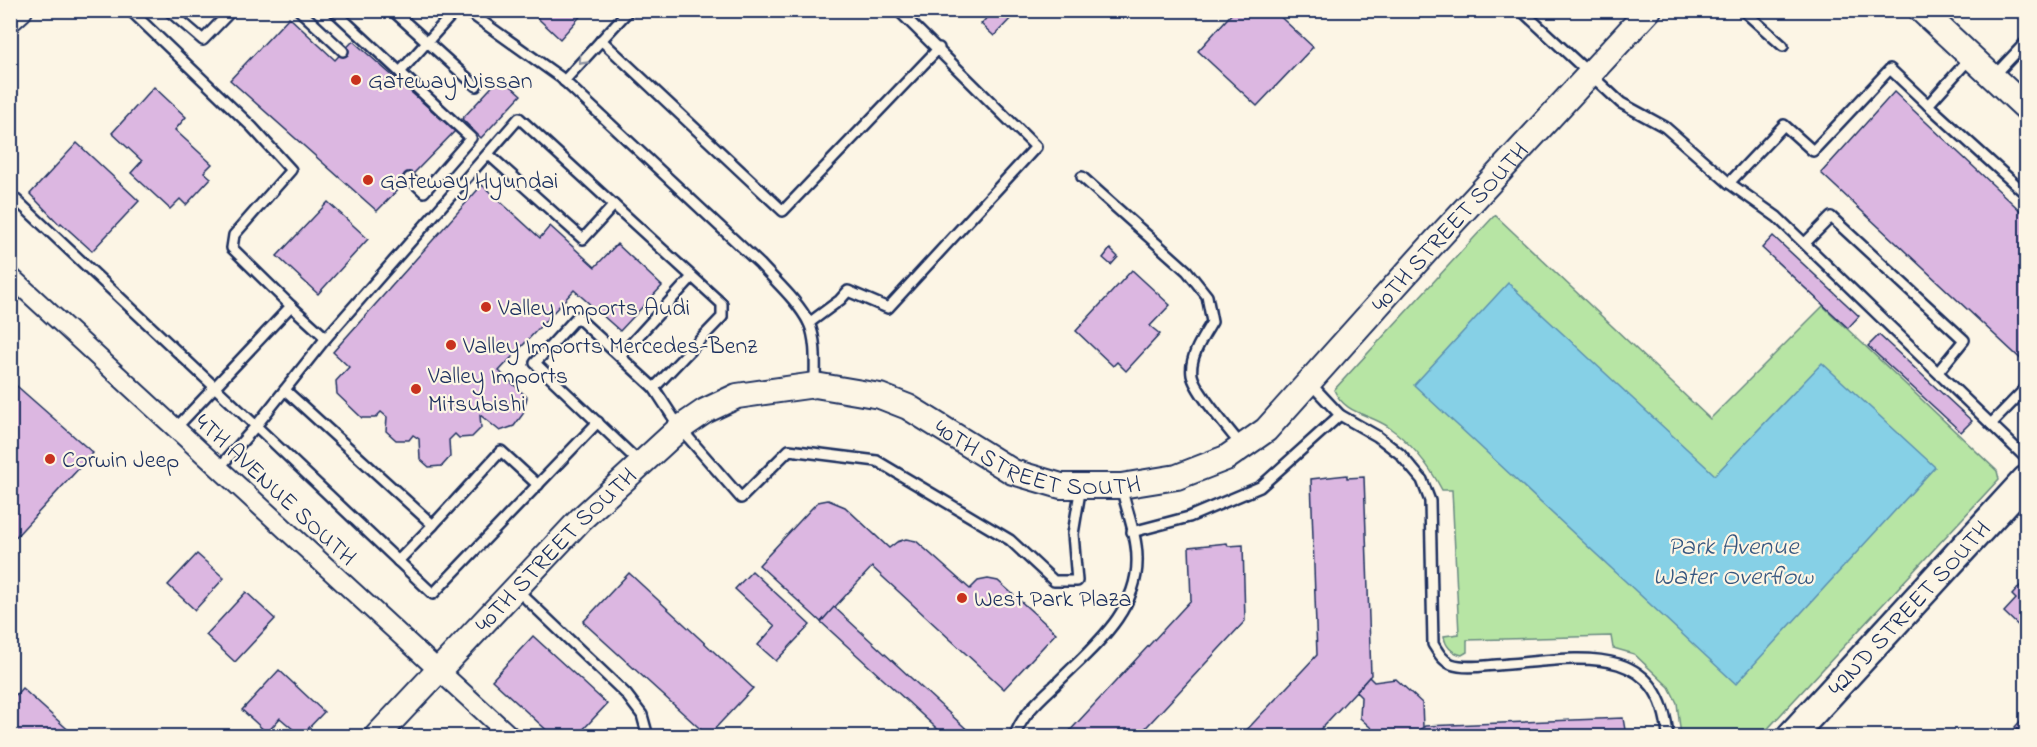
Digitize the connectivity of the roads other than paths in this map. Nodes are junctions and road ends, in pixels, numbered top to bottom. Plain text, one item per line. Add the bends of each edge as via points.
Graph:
1 (20, 10) edge
2 (130, 10) edge
3 (168, 10) edge
4 (232, 10) edge
5 (299, 10) edge
6 (333, 10) edge
7 (392, 10) edge
8 (456, 10) edge
9 (466, 10) edge
10 (629, 10) edge
11 (898, 10) edge
12 (1521, 10) edge
13 (1649, 10) edge
14 (1921, 10) edge
15 (1746, 13) dead end
16 (10, 19) edge
17 (602, 40) junction
18 (427, 42) junction
19 (2026, 42) edge
20 (1783, 46) dead end
21 (939, 48) junction
22 (343, 51) dead end
23 (1971, 57) junction
24 (400, 72) junction
25 (1589, 75) junction
26 (1993, 77) junction
27 (564, 81) junction
28 (476, 86) dead end
29 (1928, 105) junction
30 (2026, 108) edge
31 (488, 154) junction
32 (1082, 177) dead end
33 (409, 178) dead end
34 (1729, 183) junction
35 (10, 194) edge
36 (2026, 194) edge
37 (614, 205) junction
38 (1804, 243) junction
39 (10, 276) edge
40 (692, 277) junction
41 (291, 306) junction
42 (809, 323) junction
43 (326, 338) junction
44 (620, 356) junction
45 (1938, 372) junction
46 (1310, 383) junction
47 (815, 385) junction
48 (214, 387) junction
49 (654, 388) junction
50 (2026, 388) edge
51 (285, 390) junction
52 (1340, 415) junction
53 (598, 422) junction
54 (1991, 424) junction
55 (256, 426) junction
56 (680, 428) junction
57 (175, 429) junction
58 (1242, 447) junction
59 (2026, 458) edge
60 (641, 464) junction
61 (219, 468) junction
62 (538, 485) junction
63 (1081, 486) junction
64 (1121, 486) junction
65 (2020, 491) edge
66 (433, 525) junction
67 (1132, 532) junction
68 (398, 561) junction
69 (516, 589) junction
70 (439, 671) junction
71 (377, 736) edge
72 (510, 736) edge
73 (644, 736) edge
74 (1015, 736) edge
75 (1668, 736) edge
76 (1791, 736) edge

1 - 16 street
2 - 41 lane via 252,127 291,170 234,235 232,248
3 - 4 lane via 203,40
5 - 22 lane
6 - 24 lane
7 - 18 lane
8 - 18 lane
9 - 27 lane
10 - 17 lane
11 - 21 lane
12 - 25 lane
13 - 25 street, 40TH STREET SOUTH
14 - 23 street
15 - 20 lane
17 - 21 lane via 783,211
17 -> 27 lane
18 - 24 lane
18 - 28 lane
19 - 26 lane
21 - 42 lane via 1036,147 888,308 848,291
23 - 26 street
23 - 29 lane
24 - 33 lane via 471,138 424,192
25 - 34 lane via 1621,104 1665,128
25 - 46 street, 40TH STREET SOUTH
26 - 30 street
27 - 42 lane via 760,264
29 - 34 lane via 1890,69 1814,151 1784,125
29 - 36 lane
31 - 37 lane via 583,238
31 - 37 lane via 519,118
31 - 43 lane
32 - 58 lane via 1187,271 1207,296 1212,322 1197,345 1192,375
34 - 38 lane via 1777,217
35 - 48 lane
37 - 40 lane
38 - 45 lane
38 - 45 lane via 1831,217 1964,340
39 - 57 street, 4TH AVENUE SOUTH
40 - 44 lane
40 - 49 lane via 722,304 722,317
41 - 43 lane
41 - 48 lane
42 - 47 lane
43 - 51 lane
44 - 49 lane
44 - 53 lane via 577,317 535,363
45 - 54 lane
46 - 52 lane
46 - 58 street, 40TH STREET SOUTH via 1266,430
47 - 56 street, 40TH STREET SOUTH via 738,396
47 - 63 street, 40TH STREET SOUTH via 880,396 908,407 1013,472 1061,486
48 - 55 lane
48 - 57 lane
49 - 56 lane
50 - 54 lane
51 - 55 lane
51 - 66 lane
52 - 67 lane via 1260,487 1189,517
52 - 75 lane via 1400,454 1422,480 1430,501 1431,624 1433,644 1440,657 1452,664 1473,666 1615,660 1639,673 1659,694
53 - 60 lane
53 - 62 lane
54 - 59 lane
55 - 61 lane
55 - 68 lane
56 - 60 street, 40TH STREET SOUTH
56 - 63 lane via 741,498 789,450 877,461 1010,540 1054,581 1077,581 1073,534
57 - 61 street, 4TH AVENUE SOUTH
58 - 64 street, 40TH STREET SOUTH via 1226,458 1177,477
60 - 69 street, 40TH STREET SOUTH via 581,519
61 - 70 street, 4TH AVENUE SOUTH
62 - 66 lane via 501,451
62 - 68 lane via 433,594
63 - 64 street, 40TH STREET SOUTH
64 - 67 lane
65 - 76 main road, 42ND STREET SOUTH
66 - 68 lane
67 - 74 lane via 1137,557 1130,602 1031,708
69 - 70 street, 40TH STREET SOUTH
69 - 73 lane via 626,694 642,715 647,733
70 - 71 street, 40TH STREET SOUTH
70 - 72 street, 4TH AVENUE SOUTH

